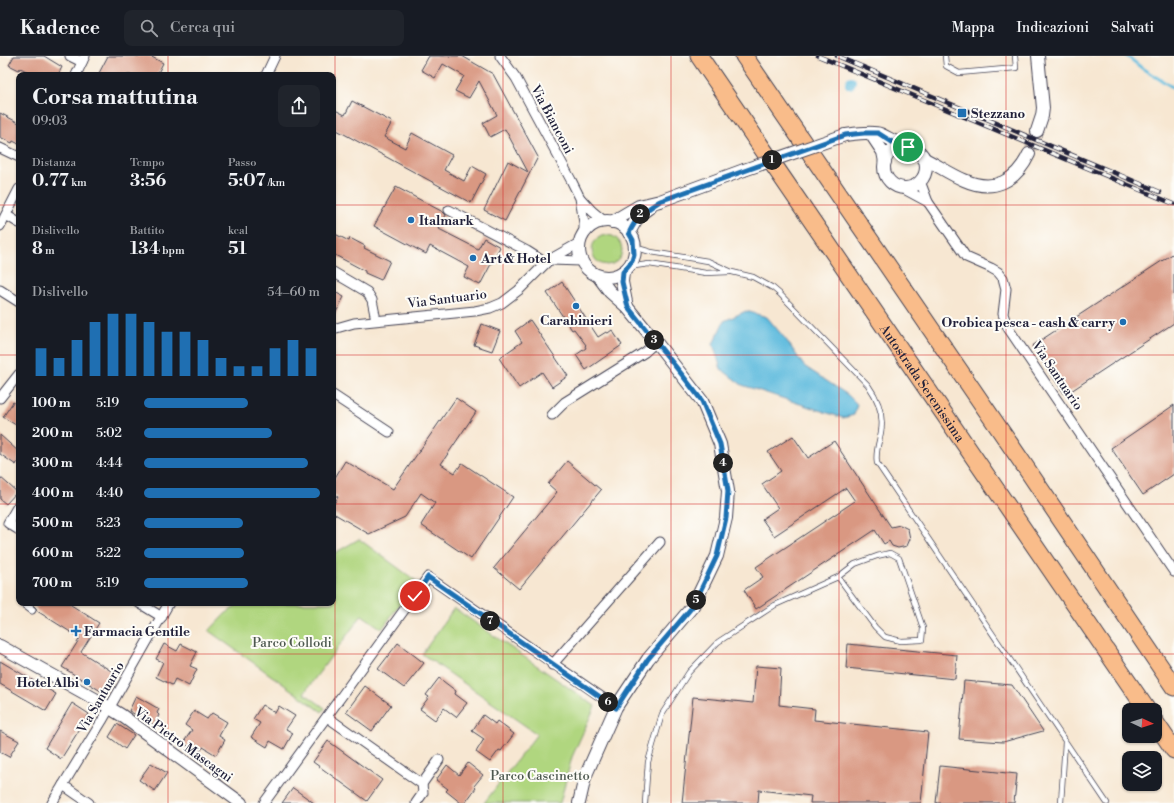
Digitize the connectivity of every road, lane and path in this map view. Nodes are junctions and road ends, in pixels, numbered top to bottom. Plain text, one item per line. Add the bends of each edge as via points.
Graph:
1 (70, 56) edge
2 (275, 56) edge
3 (500, 56) edge
4 (699, 56) edge
5 (744, 56) edge
6 (945, 56) edge
7 (1015, 56) edge
8 (1038, 56) edge
9 (84, 59) edge
10 (78, 72) edge
11 (267, 72) edge
12 (1037, 131) tunnel mouth
13 (871, 134) junction
14 (908, 147) junction
15 (0, 148) edge
16 (1029, 154) tunnel mouth
17 (16, 156) edge
18 (923, 158) junction
19 (885, 162) junction
20 (952, 174) junction
21 (922, 178) junction
22 (902, 188) junction
23 (16, 196) edge
24 (580, 198) junction
25 (660, 201) junction
26 (928, 202) junction
27 (449, 210) dead end
28 (6, 215) junction
29 (16, 221) edge
30 (608, 222) junction
31 (0, 226) edge
32 (629, 233) junction
33 (582, 238) junction
34 (634, 247) junction
35 (548, 262) junction
36 (581, 262) junction
37 (625, 270) junction
38 (732, 272) junction
39 (336, 274) edge
40 (598, 276) junction
41 (0, 290) edge
42 (16, 300) edge
43 (628, 307) junction
44 (376, 320) junction
45 (336, 328) edge
46 (656, 342) junction
47 (16, 378) edge
48 (336, 397) edge
49 (0, 398) edge
50 (552, 415) dead end
51 (389, 432) dead end
52 (16, 509) edge
53 (16, 528) edge
54 (660, 542) dead end
55 (1174, 572) edge
56 (838, 577) junction
57 (27, 606) edge
58 (144, 606) edge
59 (168, 606) edge
60 (32, 610) dead end
61 (162, 617) junction
62 (0, 646) edge
63 (552, 665) junction
64 (1174, 688) edge
65 (1141, 703) edge
66 (110, 708) junction
67 (616, 708) junction
68 (327, 717) junction
69 (1162, 732) edge
70 (1065, 742) junction
71 (1174, 750) edge
72 (439, 760) dead end
73 (422, 784) junction
74 (63, 785) junction
75 (52, 803) edge
76 (89, 803) edge
77 (241, 803) edge
78 (264, 803) edge
79 (416, 803) edge
80 (579, 803) edge
81 (645, 803) edge
82 (1061, 803) edge
83 (1106, 803) edge

1 - 9 street
2 - 11 street
3 - 24 street, Via Bianconi via 516,78
4 - 65 highway, Autostrada Serenissima
5 - 64 highway
6 - 7 lane via 946,66 959,73 1016,68
8 - 12 street via 1042,116
9 - 10 street
13 - 14 street, Via Santuario via 878,133 892,142
13 - 19 street, Via Santuario via 883,152
13 - 25 street, Via Santuario, bridge via 845,135
14 - 18 street, Via Santuario
14 - 19 street via 891,152
15 - 17 street
16 - 20 street, Via Santuario via 1015,175 993,185 976,184
18 - 20 street, Via Santuario
18 - 21 street, Via Santuario via 925,169
19 - 22 street, Via Santuario via 885,174 888,179
20 - 21 street, Via Santuario
21 - 22 street, Via Santuario via 909,188
21 - 26 street, Via Santuario
22 - 26 street, Via Santuario
23 - 28 street
24 - 30 street, Via Bianconi via 592,211
24 - 33 street, Via Bianconi via 584,223
25 - 30 street, Via Santuario via 639,206
25 - 32 street, Via Santuario via 641,213
26 - 55 street, Via Santuario via 966,257 998,272 1002,278 1006,289 1003,314 1008,328
27 - 35 street
28 - 29 street
28 - 31 street
30 - 32 street via 624,228
30 - 33 street, Via Santuario via 596,223 589,227
32 - 34 street
33 - 35 street, Via Santuario
33 - 36 street via 579,252
34 - 37 street via 634,254
34 - 38 lane via 708,261
35 - 36 street
35 - 44 street, Via Santuario via 520,290 490,308
36 - 40 street via 591,273
37 - 38 lane via 649,264 706,273
37 - 40 street via 615,276
37 - 43 street via 622,282
38 - 70 lane via 753,277 773,288 874,393 882,422 877,463
39 - 44 street via 367,292 372,300
40 - 43 street via 610,292
41 - 42 street
43 - 46 street
44 - 45 street, Via Santuario via 350,323
46 - 50 street via 645,352 565,402
46 - 67 street via 702,401 720,444 728,491 726,518 717,556 693,606 648,659
47 - 49 street
48 - 51 street
52 - 53 street via 8,523
54 - 63 street
56 - 56 lane via 855,564 877,556 890,553 899,558 923,628 922,640 900,641 885,637
56 - 81 lane via 775,605 718,642 689,672 662,714 648,762
57 - 60 street
58 - 61 street
59 - 61 street, Via Santuario
61 - 66 street, Via Santuario
62 - 66 street, Via Pietro Mascagni
63 - 67 street
63 - 68 street via 428,577
66 - 74 street, Via Santuario
66 - 77 street, Via Pietro Mascagni
67 - 80 street via 585,777
68 - 73 street
68 - 78 street
69 - 71 highway
70 - 82 lane
70 - 83 lane
72 - 73 street
73 - 79 street via 423,794
74 - 75 street, Via Santuario
74 - 76 street

